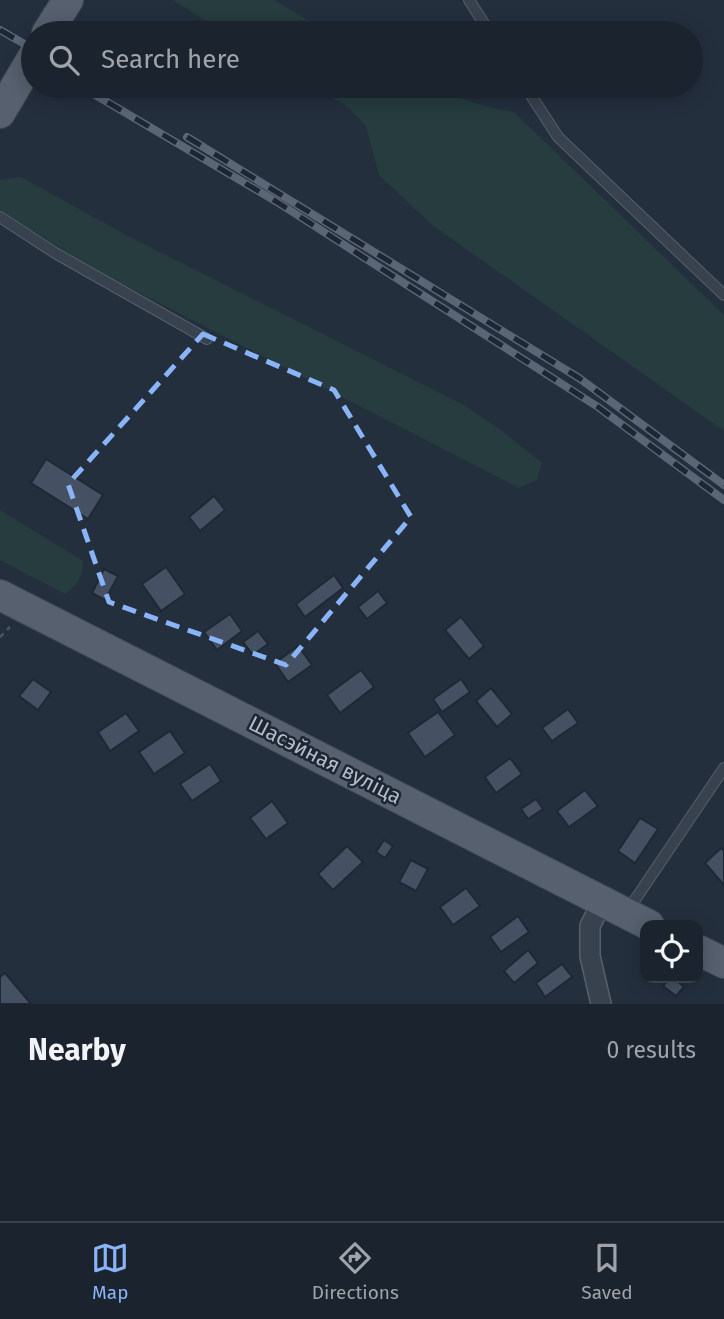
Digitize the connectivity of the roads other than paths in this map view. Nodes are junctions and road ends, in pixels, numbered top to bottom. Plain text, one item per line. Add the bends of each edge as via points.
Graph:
1 (68, 0) edge
2 (468, 0) edge
3 (55, 21) edge
4 (482, 21) edge
5 (21, 77) edge
6 (533, 98) edge
7 (0, 113) edge
8 (0, 217) edge
9 (724, 295) edge
10 (206, 339) dead end
11 (0, 595) edge
12 (724, 768) edge
13 (626, 913) edge
14 (703, 952) edge
15 (724, 963) edge
16 (601, 1004) edge

1 - 3 main road
2 - 4 lane
5 - 7 main road
6 - 9 lane via 558,137
8 - 10 lane
11 - 13 main road, Шасэйная вуліца
12 - 13 lane
13 - 16 street via 590,926 590,956
14 - 15 main road

